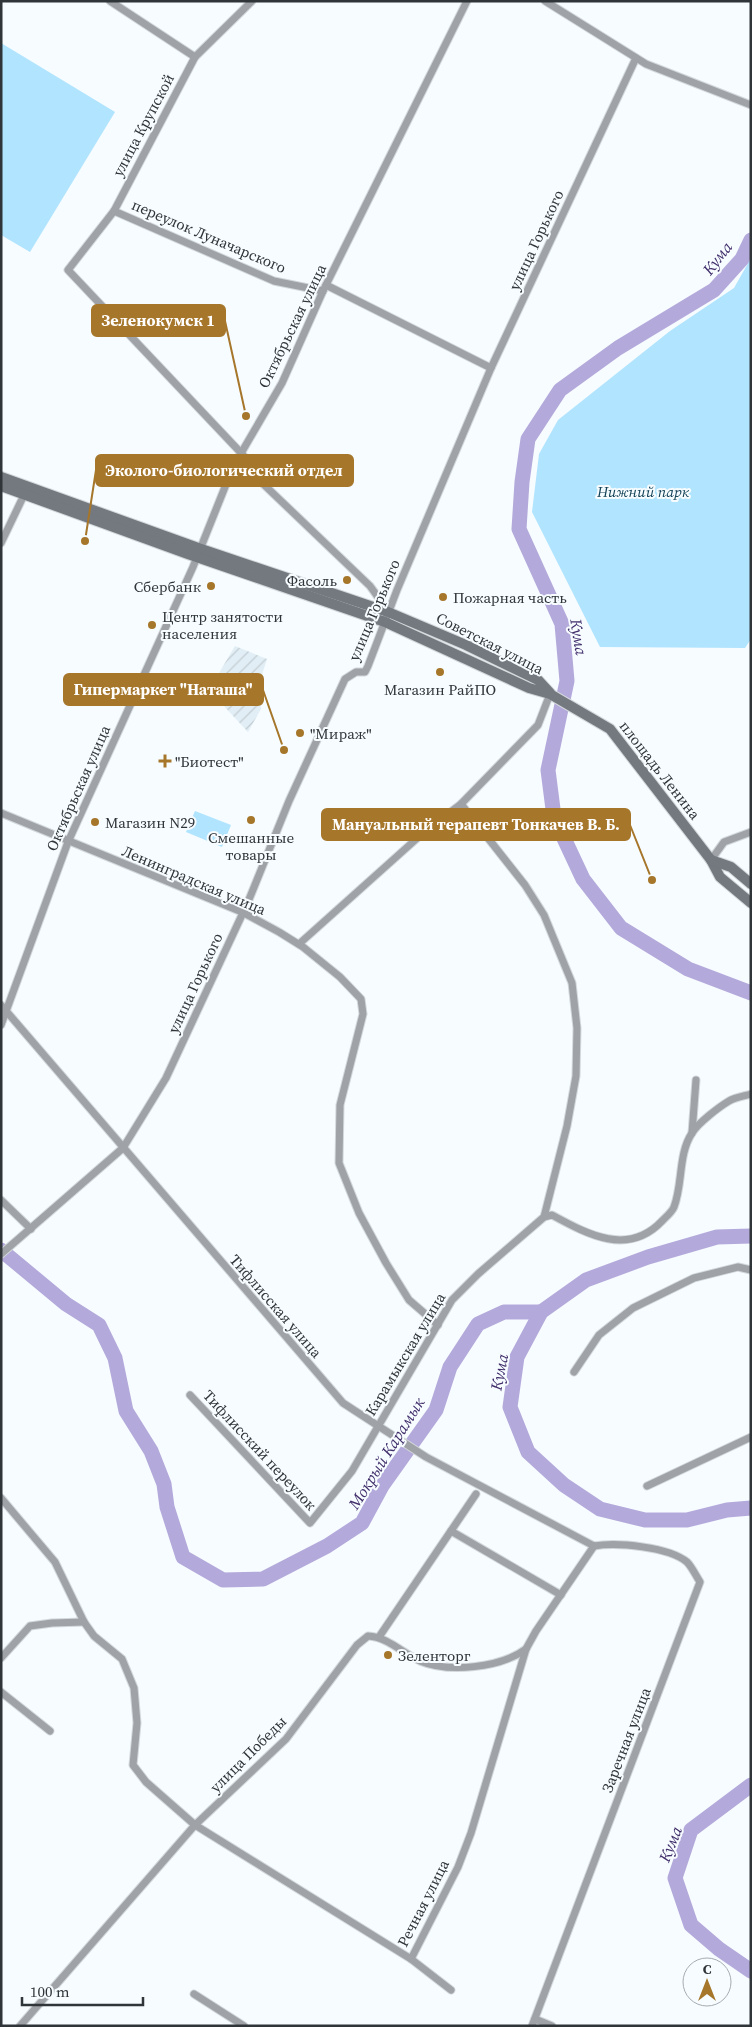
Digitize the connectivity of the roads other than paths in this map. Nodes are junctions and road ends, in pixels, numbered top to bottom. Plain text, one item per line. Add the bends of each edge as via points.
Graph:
1 (110, 1) edge
2 (252, 1) edge
3 (467, 1) edge
4 (545, 1) edge
5 (194, 57) junction
6 (636, 58) junction
7 (751, 105) edge
8 (114, 210) junction
9 (325, 288) junction
10 (491, 368) junction
11 (240, 452) junction
12 (1, 477) edge
13 (1, 486) edge
14 (24, 494) junction
15 (1, 543) edge
16 (199, 553) junction
17 (388, 612) junction
18 (385, 622) junction
19 (550, 694) junction
20 (461, 804) junction
21 (1, 813) edge
22 (751, 832) edge
23 (68, 842) junction
24 (710, 860) junction
25 (751, 884) edge
26 (751, 903) edge
27 (242, 912) junction
28 (299, 944) junction
29 (1, 1006) edge
30 (7, 1013) junction
31 (1, 1025) edge
32 (696, 1080) dead end
33 (751, 1094) edge
34 (692, 1134) junction
35 (123, 1148) junction
36 (1, 1200) edge
37 (544, 1217) junction
38 (31, 1229) junction
39 (1, 1254) edge
40 (751, 1270) edge
41 (438, 1325) junction
42 (574, 1372) dead end
43 (190, 1395) dead end
44 (378, 1427) junction
45 (751, 1437) edge
46 (647, 1486) dead end
47 (476, 1494) dead end
48 (1, 1498) edge
49 (310, 1523) joint
50 (451, 1531) junction
51 (594, 1546) junction
52 (561, 1595) junction
53 (84, 1622) junction
54 (379, 1637) junction
55 (526, 1649) junction
56 (1, 1658) edge
57 (1, 1692) edge
58 (50, 1731) dead end
59 (196, 1825) junction
60 (411, 1959) junction
61 (451, 1990) dead end
62 (194, 1994) dead end
63 (534, 2022) edge
64 (21, 2026) edge
65 (244, 2026) edge
66 (552, 2026) edge

1 - 5 street
2 - 5 street, улица Крупской
3 - 9 street, Октябрьская улица
4 - 6 street
5 - 8 street, улица Крупской
6 - 7 street
6 - 10 street, улица Горького
8 - 9 street, переулок Луначарского via 274,280
8 - 11 street, улица Крупской via 68,270
9 - 10 street, переулок Луначарского
9 - 11 street, Октябрьская улица via 282,383
10 - 17 street, улица Горького
11 - 16 street, Октябрьская улица
11 - 17 street via 258,479 370,586
12 - 16 street, Советская улица
13 - 14 street, Советская улица
14 - 15 street
14 - 16 street, Советская улица
16 - 17 street, Советская улица
16 - 18 street, Советская улица
16 - 23 street, Октябрьская улица
17 - 18 street, улица Горького
17 - 19 street, Советская улица via 538,680
18 - 19 street, Советская улица via 529,688
18 - 27 street, улица Горького via 364,672 356,672 345,679
19 - 20 street via 538,725
19 - 24 street, площадь Ленина via 610,729
20 - 28 street
20 - 37 street via 525,885 544,916 572,983 577,1028 576,1076
21 - 23 street, Ленинградская улица
22 - 24 street via 724,842
23 - 27 street, Ленинградская улица
23 - 30 street, Октябрьская улица
24 - 25 street via 732,867
24 - 26 street, площадь Ленина via 720,877
27 - 28 street, Ленинградская улица
27 - 35 street, улица Горького via 166,1078
28 - 41 street, Ленинградская улица via 340,977 360,999 363,1014 340,1105 339,1163 359,1213 386,1263 409,1300
29 - 30 street, Тифлисская улица
30 - 31 street, Октябрьская улица
30 - 35 street, Тифлисская улица
32 - 34 street
33 - 34 street via 730,1100
34 - 37 street via 674,1208 654,1230 630,1240 611,1240 576,1228 552,1215
35 - 38 street, улица Горького
35 - 44 street, Тифлисская улица via 343,1403
36 - 38 street
37 - 41 street, Карамыкская улица via 452,1300
38 - 39 street, улица Горького
40 - 42 street via 738,1267 694,1278 634,1308 599,1335
41 - 44 street, Карамыкская улица
43 - 49 street, Тифлисский переулок
44 - 49 street, Карамыкская улица via 352,1471
44 - 51 street, Тифлисская улица via 426,1457
45 - 46 street
47 - 50 street
48 - 53 street, Речная улица via 55,1562
50 - 52 street
50 - 54 street
51 - 52 street, Речная улица
51 - 63 street, Заречная улица via 607,1543 672,1553 688,1563 700,1582
52 - 55 street, Речная улица
53 - 56 street via 30,1626
53 - 59 street, Речная улица via 94,1636 122,1659 134,1688 137,1723 134,1765 146,1782
54 - 55 street via 420,1661 455,1667 497,1663
54 - 59 street, улица Победы via 368,1636 358,1644 286,1740
55 - 60 street, Речная улица via 471,1833 458,1867
57 - 58 street
59 - 60 street, Речная улица
59 - 64 street, улица Победы
60 - 61 street
62 - 65 street
63 - 66 street, Заречная улица

